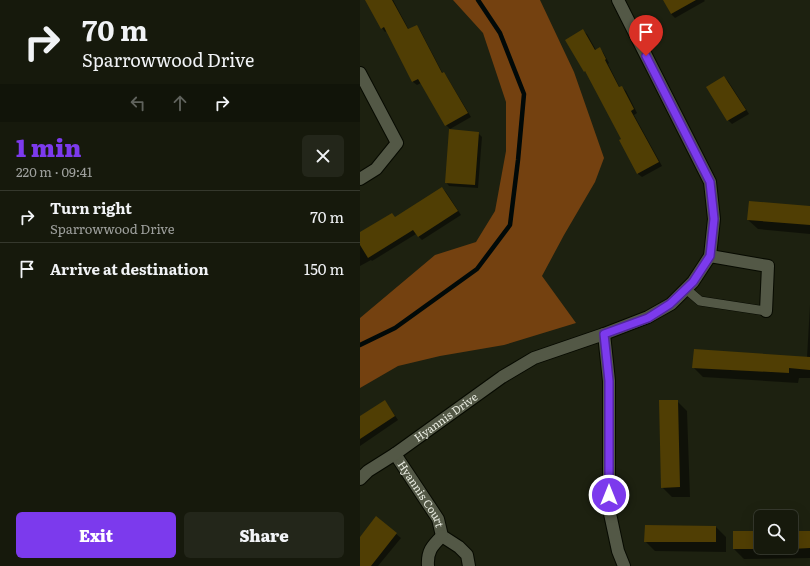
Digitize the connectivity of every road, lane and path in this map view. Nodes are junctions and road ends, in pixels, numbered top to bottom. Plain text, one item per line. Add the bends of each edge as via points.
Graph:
1 (618, 0) edge
2 (360, 73) edge
3 (360, 179) edge
4 (710, 256) junction
5 (686, 289) junction
6 (766, 311) joint
7 (604, 334) junction
8 (395, 454) junction
9 (360, 479) edge
10 (442, 536) junction
11 (428, 566) edge
12 (469, 566) edge
13 (624, 566) edge

1 - 4 street via 710,182 714,219
2 - 3 street via 397,144 376,169
4 - 5 street, Hyannis Drive
4 - 6 street via 768,266
5 - 6 lane via 700,301
5 - 7 street, Hyannis Drive via 670,304 648,318
7 - 8 street, Hyannis Drive via 534,358 502,377
7 - 13 street via 609,381 609,509
8 - 9 street, Hyannis Drive
8 - 10 street, Hyannis Court via 438,519
10 - 11 street, Hyannis Court via 432,546
10 - 12 street, Hyannis Court via 467,555

